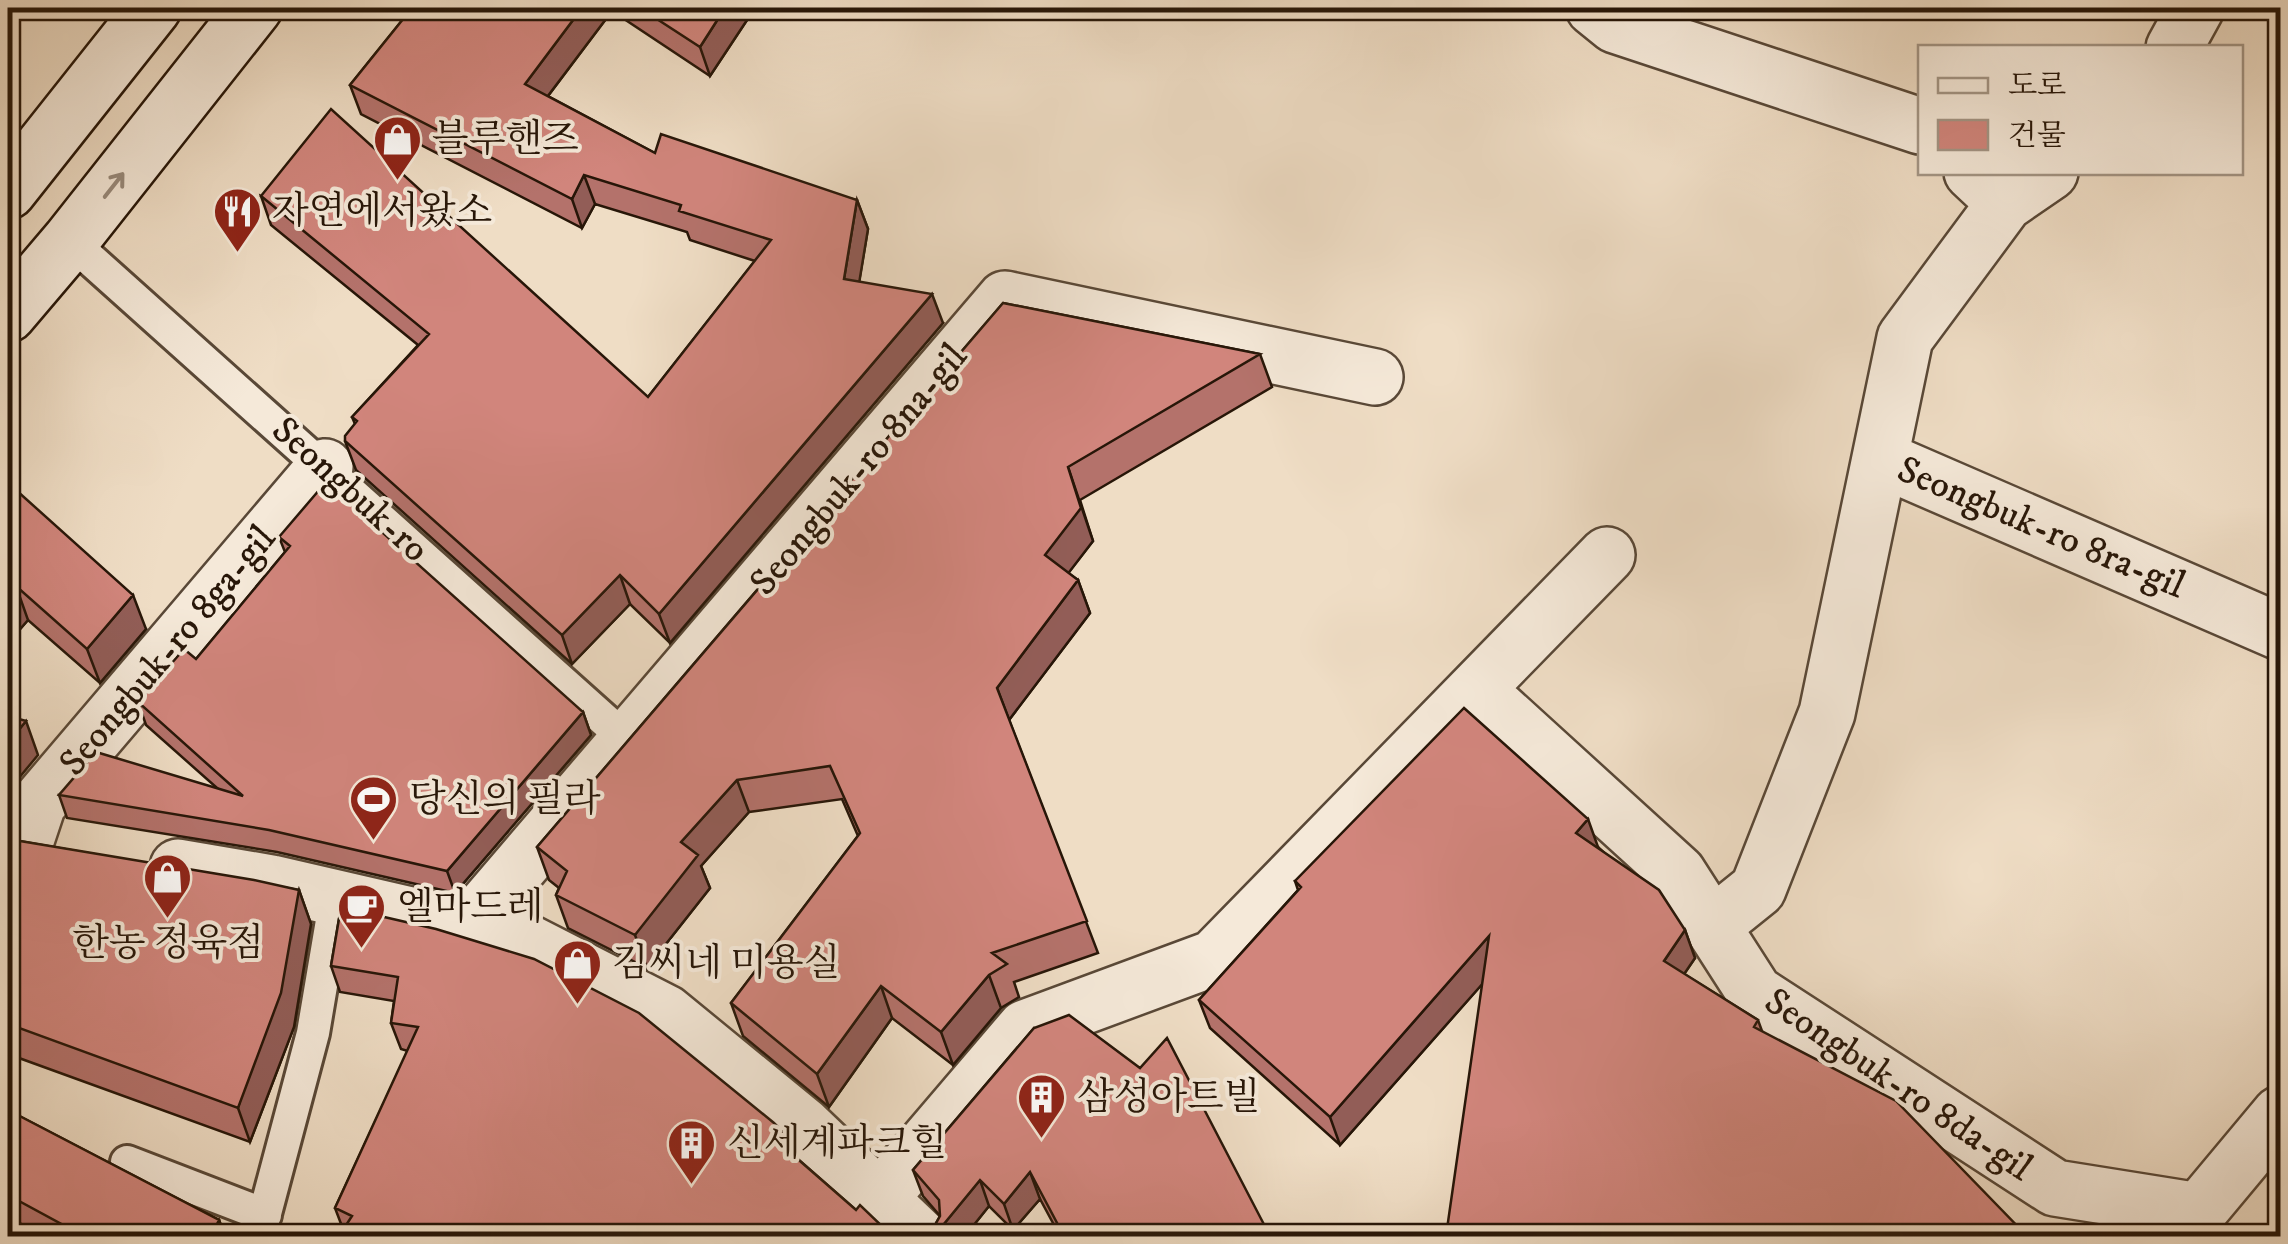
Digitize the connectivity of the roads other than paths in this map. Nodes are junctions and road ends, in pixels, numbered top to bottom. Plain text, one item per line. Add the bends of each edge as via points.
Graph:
1 (153, 8) edge
2 (254, 8) edge
3 (1594, 8) edge
4 (2196, 8) edge
5 (2176, 45) edge
6 (1918, 125) edge
7 (2038, 175) edge
8 (1988, 188) edge
9 (8, 191) edge
10 (70, 241) junction
11 (8, 314) edge
12 (1374, 378) dead end
13 (1881, 459) junction
14 (325, 467) junction
15 (1608, 555) dead end
16 (2280, 632) edge
17 (1477, 690) junction
18 (628, 741) junction
19 (16, 841) edge
20 (336, 897) junction
21 (1712, 926) junction
22 (467, 928) junction
23 (2280, 1114) edge
24 (127, 1162) dead end
25 (880, 1198) junction
26 (2089, 1215) edge
27 (262, 1226) edge
28 (919, 1236) edge

1 - 9 street
10 -> 2 street
3 - 6 street via 1615,25
4 - 5 street
7 - 8 street
8 - 13 street via 1905,338
10 - 11 street
10 - 14 lane, Seongbuk-ro
12 - 18 street, Seongbuk-ro 8na-gil via 1005,299
13 - 16 street, Seongbuk-ro 8ra-gil
13 - 21 street, Seongbuk-ro 8ra-gil via 1827,713 1758,889
14 - 18 lane, Seongbuk-ro
14 - 19 street, Seongbuk-ro 8ga-gil via 38,804
15 - 17 street
17 - 21 street, Seongbuk-ro 8da-gil via 1678,873
17 - 25 street via 1214,958 1025,1028
18 - 22 street, Seongbuk-ro 8na-gil
19 - 20 street
20 - 22 street
20 - 27 lane via 313,1033
21 - 26 street, Seongbuk-ro 8da-gil via 1755,993
22 - 25 street via 527,942 666,1013
23 - 26 street, Seongbuk-ro 8da-gil via 2199,1211
24 - 27 lane
25 - 28 street

